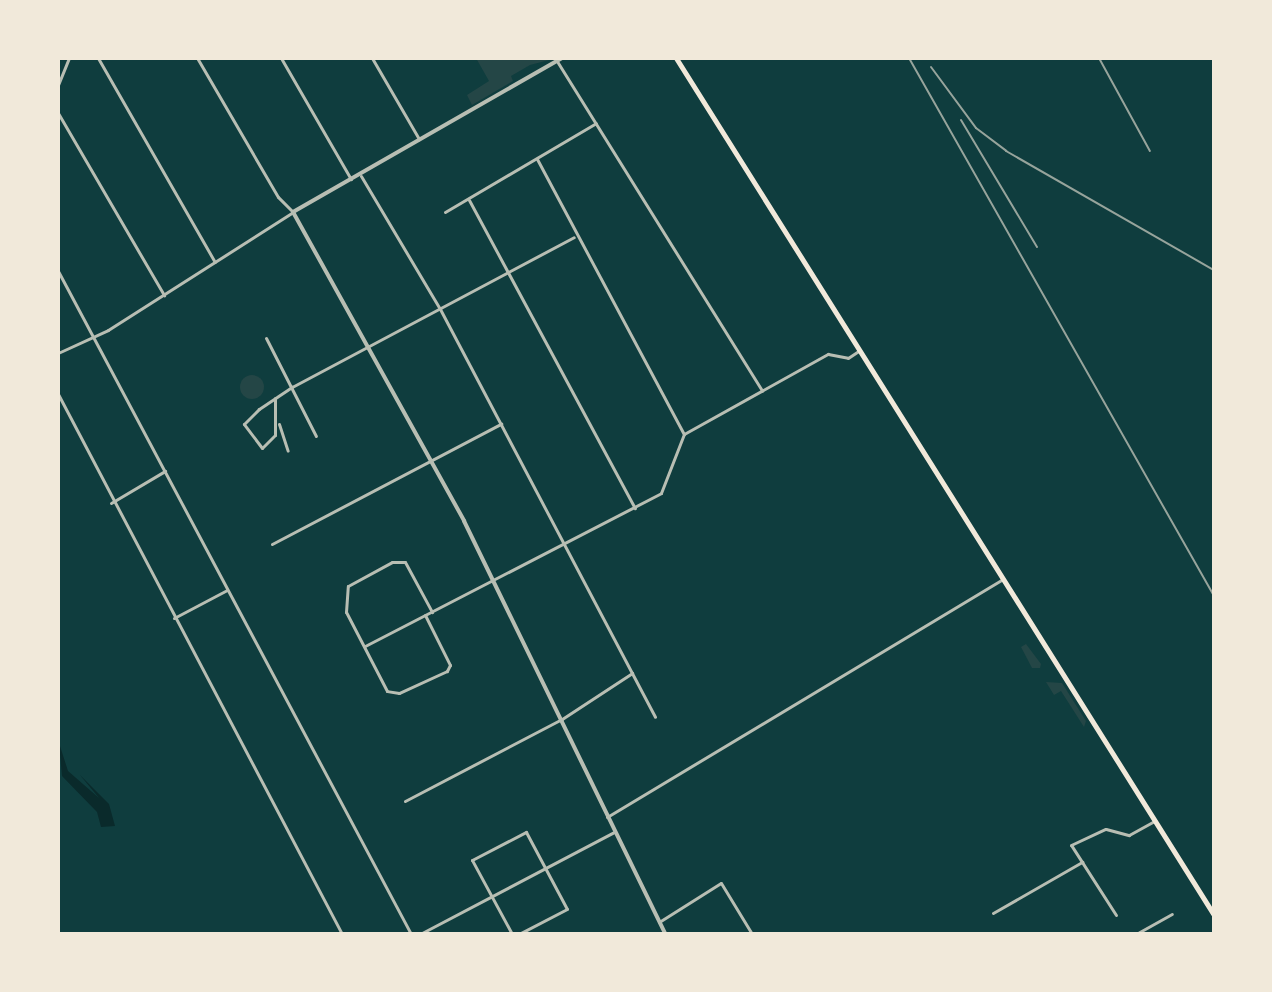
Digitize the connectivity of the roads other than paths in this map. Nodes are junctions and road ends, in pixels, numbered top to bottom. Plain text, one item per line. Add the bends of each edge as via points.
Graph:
1 (69, 58) edge
2 (98, 58) edge
3 (197, 58) edge
4 (281, 58) edge
5 (372, 58) edge
6 (676, 58) edge
7 (558, 59) edge
8 (58, 85) edge
9 (58, 113) edge
10 (596, 123) junction
11 (419, 139) junction
12 (537, 159) junction
13 (361, 176) junction
14 (351, 179) junction
15 (469, 200) junction
16 (293, 212) junction
17 (445, 212) dead end
18 (574, 237) junction
19 (215, 262) junction
20 (58, 271) edge
21 (509, 271) junction
22 (164, 295) junction
23 (440, 309) junction
24 (96, 336) junction
25 (266, 338) dead end
26 (370, 348) junction
27 (860, 350) junction
28 (58, 353) edge
29 (292, 387) junction
30 (762, 391) junction
31 (58, 394) edge
32 (275, 398) junction
33 (277, 421) junction
34 (501, 424) junction
35 (684, 434) junction
36 (316, 436) dead end
37 (288, 451) dead end
38 (431, 462) junction
39 (165, 471) junction
40 (111, 503) junction
41 (635, 508) junction
42 (272, 544) dead end
43 (565, 544) junction
44 (1003, 579) junction
45 (494, 581) junction
46 (227, 590) junction
47 (432, 612) junction
48 (425, 615) junction
49 (172, 619) junction
50 (365, 646) junction
51 (632, 673) junction
52 (655, 717) dead end
53 (562, 719) junction
54 (405, 801) dead end
55 (607, 817) junction
56 (1154, 821) junction
57 (614, 832) junction
58 (1082, 862) junction
59 (547, 864) junction
60 (491, 896) junction
61 (993, 913) dead end
62 (1172, 914) dead end
63 (1116, 915) dead end
64 (1214, 915) edge
65 (659, 922) junction
66 (342, 934) edge
67 (411, 934) edge
68 (420, 934) edge
69 (512, 934) edge
70 (519, 934) edge
71 (665, 934) edge
72 (752, 934) edge
73 (1136, 934) edge

1 - 8 street
2 - 19 street
3 - 16 street via 278,197
4 - 14 street
5 - 11 street
6 - 27 main road
7 - 10 street
7 - 11 street
9 - 22 street
10 - 12 street
10 - 30 street
11 - 13 street
12 - 15 street
12 - 18 street
13 - 14 street
13 - 23 street
14 - 16 street
15 - 17 street
15 - 21 street
16 - 19 street
16 - 26 street
18 - 21 street
18 - 35 street
19 - 22 street
20 - 24 street
21 - 23 street
21 - 41 street
22 - 24 street
23 - 26 street
23 - 34 street
24 - 28 street
24 - 39 street
25 - 29 street
26 - 29 street
26 - 38 street
27 - 30 street via 848,358 828,354
27 - 44 main road
29 - 32 street
29 - 36 street
30 - 35 street
31 - 40 street
32 - 33 street
32 - 33 street via 244,424 258,445 267,447
33 - 37 street
34 - 38 street
34 - 43 street
35 - 41 street via 661,493
38 - 42 street
38 - 45 street
39 - 40 street
39 - 46 street
40 - 49 street
41 - 43 street
43 - 45 street
43 - 51 street
44 - 55 street
44 - 56 main road
45 - 47 street
45 - 53 street
46 - 49 street
46 - 67 street
47 - 48 street
47 - 50 street via 405,562 392,562 358,578 348,586 346,612
48 - 50 street
48 - 50 street via 450,665 447,671 399,693 387,691
49 - 66 street
51 - 52 street
51 - 53 street
53 - 54 street
53 - 55 street
55 - 57 street
56 - 58 street via 1129,835 1106,829 1092,833 1071,845
56 - 64 main road
57 - 59 street
57 - 65 street
58 - 61 street
58 - 63 street
59 - 60 street
59 - 60 street via 526,832 472,860
59 - 70 street via 567,909
60 - 68 street
60 - 69 street
62 - 73 street
65 - 71 street
65 - 72 street via 721,883

